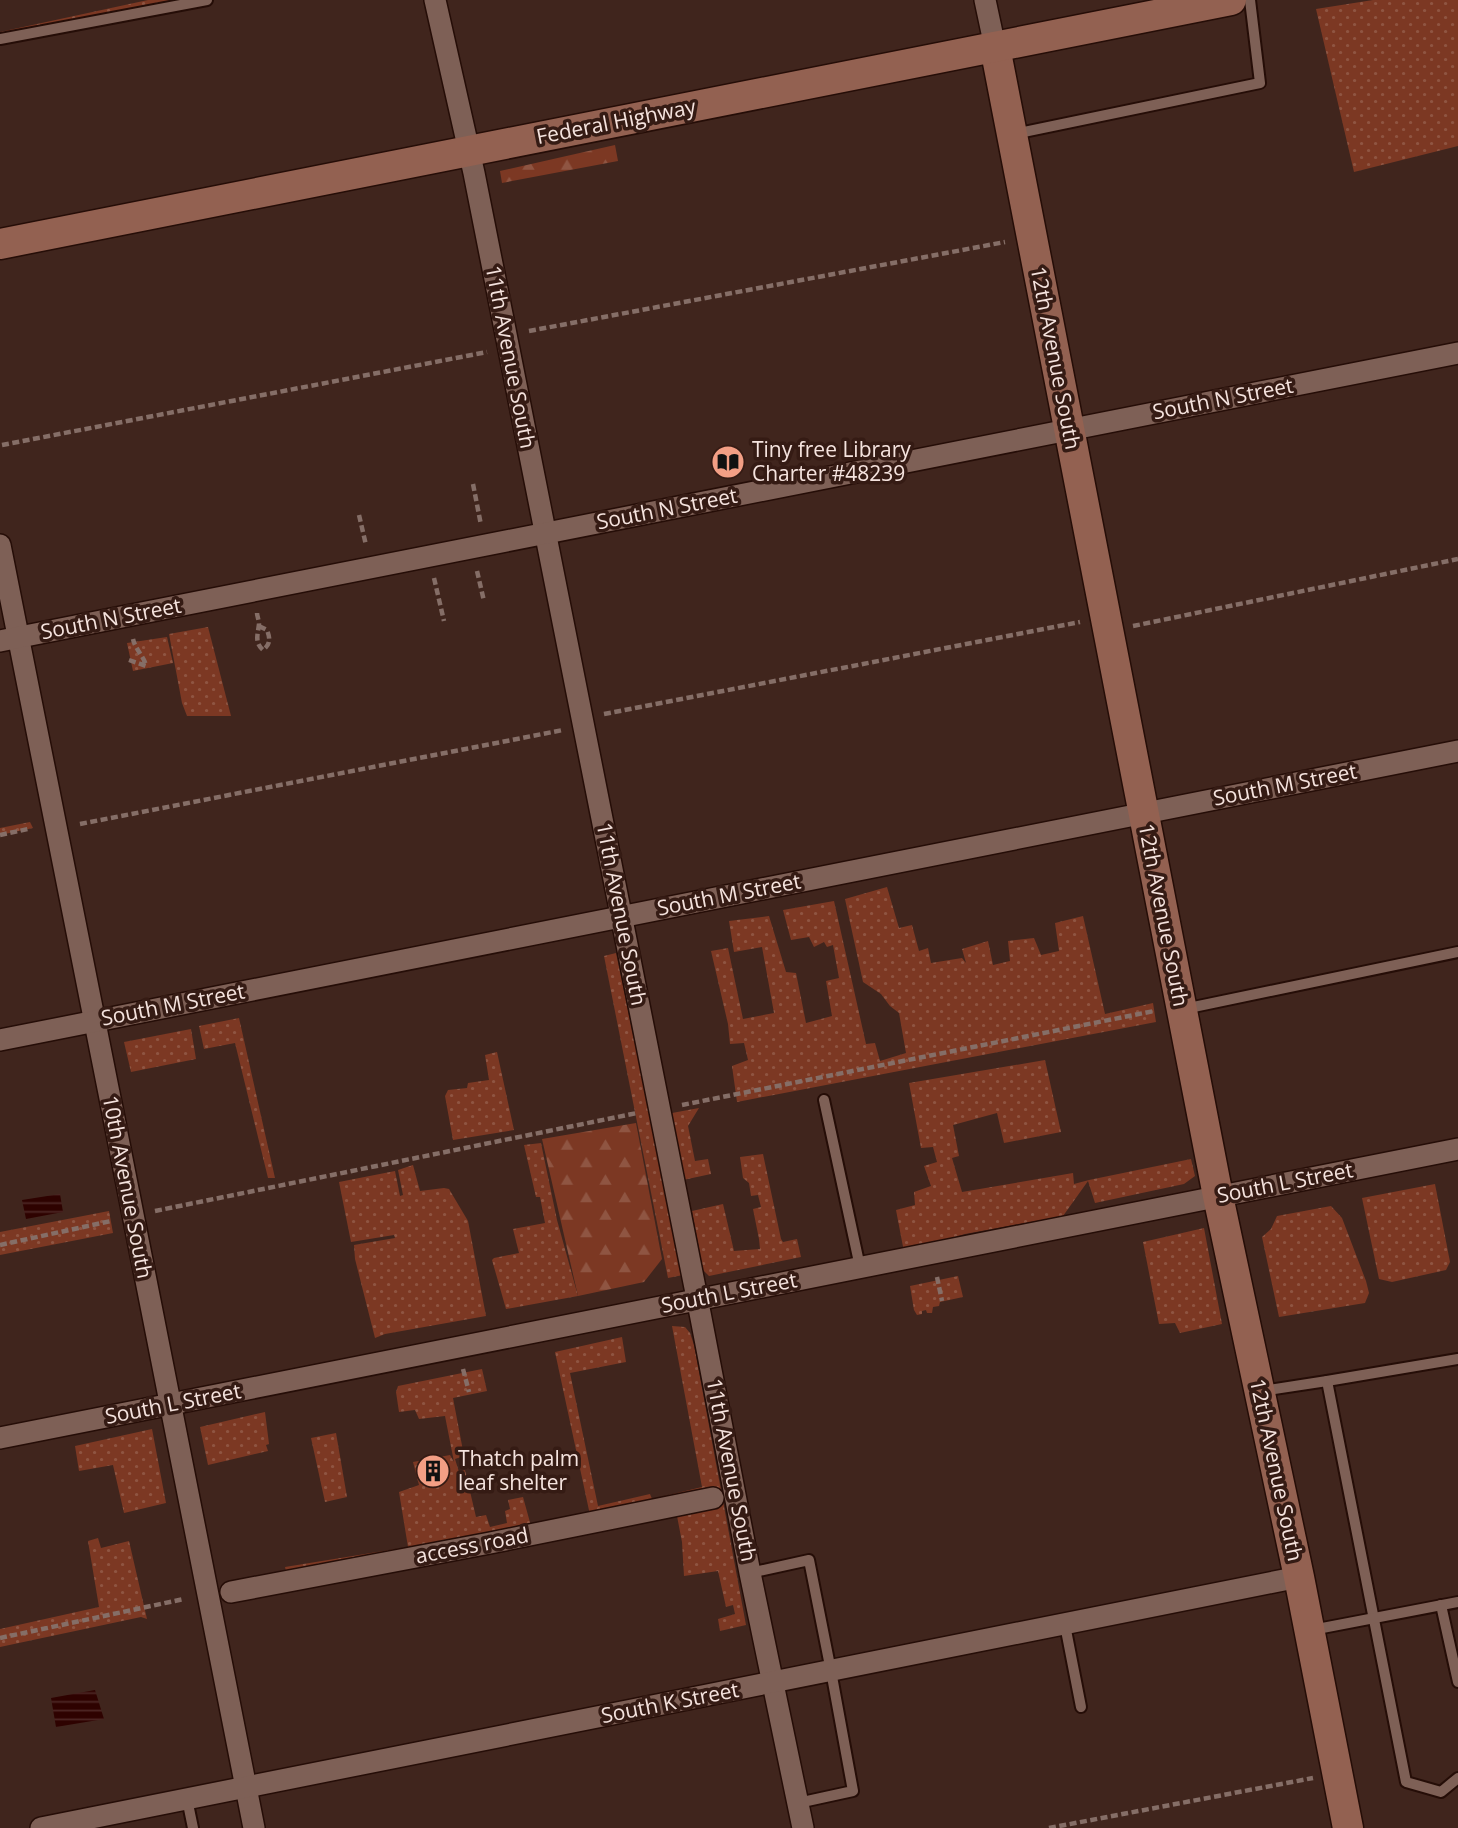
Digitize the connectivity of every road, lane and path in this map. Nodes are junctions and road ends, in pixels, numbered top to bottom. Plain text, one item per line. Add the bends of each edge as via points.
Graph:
1 (207, 0) edge
2 (435, 0) edge
3 (985, 0) edge
4 (1231, 0) edge
5 (1250, 0) edge
6 (0, 39) edge
7 (995, 47) junction
8 (1011, 135) junction
9 (469, 151) junction
10 (1009, 242) dead end
11 (0, 244) edge
12 (521, 333) dead end
13 (488, 352) dead end
14 (1458, 353) edge
15 (1069, 430) junction
16 (2, 445) edge
17 (473, 484) dead end
18 (359, 515) dead end
19 (481, 526) dead end
20 (545, 533) junction
21 (0, 545) edge
22 (366, 548) dead end
23 (1458, 559) edge
24 (477, 569) dead end
25 (434, 577) dead end
26 (484, 601) dead end
27 (257, 612) dead end
28 (444, 621) dead end
29 (1081, 622) dead end
30 (259, 626) junction
31 (1125, 627) dead end
32 (132, 636) dead end
33 (9, 639) edge
34 (129, 660) dead end
35 (599, 715) dead end
36 (568, 729) dead end
37 (1458, 751) edge
38 (1143, 813) junction
39 (76, 825) dead end
40 (28, 829) dead end
41 (0, 835) edge
42 (622, 916) junction
43 (1458, 952) edge
44 (1169, 1010) junction
45 (94, 1021) junction
46 (0, 1040) edge
47 (824, 1100) dead end
48 (678, 1106) dead end
49 (645, 1111) dead end
50 (1458, 1149) edge
51 (1218, 1196) junction
52 (150, 1212) dead end
53 (111, 1221) dead end
54 (0, 1245) edge
55 (860, 1267) junction
56 (937, 1277) dead end
57 (698, 1299) junction
58 (942, 1301) dead end
59 (1458, 1359) edge
60 (462, 1363) dead end
61 (1326, 1381) junction
62 (1259, 1391) junction
63 (469, 1392) dead end
64 (171, 1404) junction
65 (0, 1438) edge
66 (713, 1498) dead end
67 (750, 1573) junction
68 (1299, 1577) junction
69 (231, 1592) dead end
70 (184, 1599) dead end
71 (1458, 1602) edge
72 (1441, 1605) junction
73 (1373, 1618) junction
74 (1065, 1625) junction
75 (1309, 1630) junction
76 (0, 1637) edge
77 (831, 1671) junction
78 (1458, 1682) edge
79 (774, 1683) junction
80 (1082, 1707) dead end
81 (1317, 1777) dead end
82 (1458, 1778) edge
83 (246, 1787) junction
84 (187, 1799) junction
85 (798, 1803) junction
86 (41, 1828) edge
87 (193, 1828) edge
88 (254, 1828) edge
89 (803, 1828) edge
90 (1049, 1828) edge
91 (1348, 1828) edge

1 - 6 lane
2 - 9 street, 11th Avenue South
3 - 7 street, 12th Avenue South
4 - 7 street, Federal Highway via 1153,11
5 - 8 lane via 1261,83
7 - 8 street, 12th Avenue South
7 - 9 street, Federal Highway
8 - 15 street, 12th Avenue South
9 - 11 street, Federal Highway
9 - 20 street, 11th Avenue South
10 - 12 path
13 - 16 path
14 - 15 street, South N Street
15 - 20 street, South N Street
15 - 38 street, 12th Avenue South
17 - 19 path
18 - 22 path
20 - 33 street, South N Street
20 - 42 street, 11th Avenue South
21 - 33 street, 10th Avenue South
23 - 31 path
24 - 26 path
25 - 28 path
27 - 30 path
29 - 35 path
30 - 30 path via 257,641 264,650 270,641 268,630
32 - 34 path via 146,666
33 - 45 street, 10th Avenue South
36 - 39 path
37 - 38 street, South M Street
38 - 42 street, South M Street
38 - 44 street, 12th Avenue South
40 - 41 path
42 - 45 street, South M Street
42 - 57 street, 11th Avenue South
43 - 44 lane
44 - 48 path
44 - 51 street, 12th Avenue South
45 - 46 street, South M Street
45 - 64 street, 10th Avenue South
47 - 55 lane
49 - 52 path
50 - 51 street, South L Street
51 - 55 street, South L Street
51 - 62 street, 12th Avenue South
53 - 54 path
55 - 57 street, South L Street
56 - 58 path
57 - 64 street, South L Street
57 - 67 street, 11th Avenue South
59 - 61 lane
60 - 63 path
61 - 62 lane
61 - 73 lane
62 - 68 street, 12th Avenue South
64 - 65 street, South L Street
64 - 83 street, 10th Avenue South
66 - 69 street, access road
67 - 77 lane via 809,1560
67 - 79 street, 11th Avenue South
68 - 74 street, South K Street
68 - 75 street, 12th Avenue South
70 - 76 path
71 - 72 lane
72 - 73 lane
72 - 78 lane
73 - 75 lane
73 - 82 lane via 1406,1782 1441,1792
74 - 77 street, South K Street
74 - 80 lane
75 - 91 street, 12th Avenue South
77 - 79 street, South K Street
77 - 85 lane via 853,1791
79 - 83 street, South K Street
79 - 85 street, 11th Avenue South
81 - 90 path
83 - 84 street, South K Street
83 - 88 street, 10th Avenue South
84 - 86 street, South K Street
84 - 87 lane
85 - 89 street, 11th Avenue South

